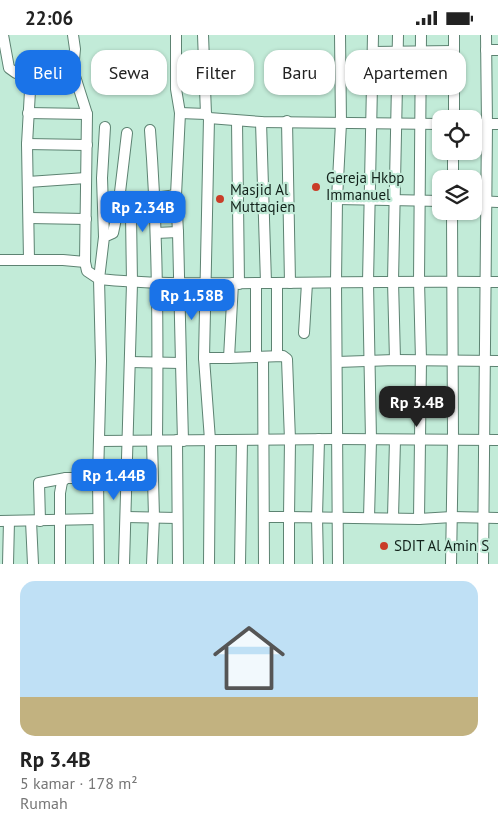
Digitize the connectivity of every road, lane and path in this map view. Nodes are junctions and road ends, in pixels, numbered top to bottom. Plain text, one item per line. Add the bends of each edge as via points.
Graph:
1 (3, 35) edge
2 (64, 35) edge
3 (73, 35) edge
4 (176, 35) edge
5 (203, 35) edge
6 (340, 35) edge
7 (374, 35) edge
8 (398, 35) edge
9 (421, 35) edge
10 (454, 35) edge
11 (486, 35) edge
12 (75, 50) edge
13 (373, 50) edge
14 (397, 50) edge
15 (421, 50) edge
16 (454, 50) edge
17 (498, 50) edge
18 (486, 51) junction
19 (15, 72) edge
20 (29, 95) edge
21 (81, 95) edge
22 (372, 95) edge
23 (397, 95) edge
24 (421, 95) edge
25 (454, 95) edge
26 (454, 110) edge
27 (28, 113) junction
28 (180, 113) junction
29 (87, 114) junction
30 (207, 116) junction
31 (237, 121) junction
32 (287, 121) junction
33 (261, 122) junction
34 (341, 123) junction
35 (372, 123) junction
36 (397, 123) junction
37 (421, 123) junction
38 (432, 123) edge
39 (482, 124) edge
40 (487, 124) junction
41 (498, 124) edge
42 (105, 127) dead end
43 (150, 130) dead end
44 (127, 133) dead end
45 (27, 144) junction
46 (87, 145) junction
47 (86, 178) junction
48 (28, 182) junction
49 (176, 195) junction
50 (156, 198) junction
51 (337, 199) junction
52 (370, 200) junction
53 (395, 200) junction
54 (421, 201) junction
55 (432, 201) edge
56 (485, 201) junction
57 (498, 202) edge
58 (133, 206) dead end
59 (30, 218) junction
60 (86, 219) junction
61 (452, 220) edge
62 (178, 232) junction
63 (156, 233) junction
64 (104, 237) junction
65 (29, 259) junction
66 (0, 260) edge
67 (85, 262) junction
68 (99, 279) junction
69 (393, 281) junction
70 (419, 281) junction
71 (452, 281) junction
72 (368, 282) junction
73 (484, 282) junction
74 (498, 282) edge
75 (132, 283) junction
76 (156, 283) junction
77 (266, 283) junction
78 (290, 283) junction
79 (306, 283) junction
80 (336, 283) junction
81 (179, 284) junction
82 (205, 284) junction
83 (236, 284) junction
84 (304, 333) dead end
85 (277, 356) junction
86 (259, 357) junction
87 (204, 358) junction
88 (229, 358) junction
89 (395, 360) junction
90 (421, 360) junction
91 (453, 360) junction
92 (484, 360) junction
93 (370, 361) junction
94 (498, 361) edge
95 (130, 362) junction
96 (337, 362) junction
97 (181, 363) junction
98 (158, 364) junction
99 (320, 439) junction
100 (336, 439) junction
101 (128, 440) junction
102 (155, 440) junction
103 (210, 440) junction
104 (242, 440) junction
105 (264, 440) junction
106 (290, 440) junction
107 (371, 440) junction
108 (395, 440) junction
109 (420, 440) junction
110 (453, 440) junction
111 (484, 440) junction
112 (498, 440) edge
113 (99, 441) junction
114 (180, 441) junction
115 (66, 478) junction
116 (98, 478) junction
117 (126, 517) junction
118 (154, 517) junction
119 (264, 517) junction
120 (290, 517) junction
121 (317, 517) junction
122 (393, 517) junction
123 (452, 517) junction
124 (483, 517) junction
125 (177, 518) junction
126 (337, 518) junction
127 (369, 518) junction
128 (498, 518) edge
129 (98, 519) junction
130 (420, 519) junction
131 (4, 521) edge
132 (35, 521) junction
133 (60, 521) junction
134 (8, 564) edge
135 (33, 564) edge
136 (60, 564) edge
137 (99, 564) edge
138 (124, 564) edge
139 (152, 564) edge
140 (178, 564) edge
141 (209, 564) edge
142 (240, 564) edge
143 (264, 564) edge
144 (289, 564) edge
145 (318, 564) edge
146 (338, 564) edge
147 (451, 564) edge
148 (483, 564) edge

1 - 19 street via 9,68
2 - 3 street
3 - 12 street
4 - 28 street via 176,89
5 - 30 street
6 - 34 street
7 - 13 street
8 - 14 street
9 - 15 street
10 - 16 street
11 - 18 street
17 - 18 street
18 - 40 street
20 - 27 street
21 - 29 street
22 - 35 street
23 - 36 street
24 - 37 street
25 - 26 street
27 - 29 street
27 - 45 street
28 - 30 street
28 - 49 street
29 - 46 street
30 - 31 street
30 - 82 street
31 - 33 street
31 - 83 street
32 - 33 street
32 - 34 street
32 - 78 street
33 - 77 street
34 - 35 street
34 - 51 street
35 - 36 street
35 - 52 street
36 - 37 street
36 - 53 street
37 - 38 street
37 - 54 street
39 - 40 street
40 - 41 street
40 - 56 street
42 - 64 street
43 - 50 street
44 - 64 street via 115,225 113,233
45 - 46 street
45 - 48 street
46 - 47 street
47 - 48 street
47 - 60 street
48 - 59 street
49 - 50 street
49 - 62 street
50 - 63 street
51 - 52 street
51 - 80 street
52 - 53 street
52 - 72 street
53 - 54 street
53 - 69 street
54 - 55 street
54 - 70 street
56 - 57 street
56 - 73 street
58 - 75 street
59 - 60 street
59 - 65 street
60 - 67 street
61 - 71 street
62 - 63 street
62 - 81 street
63 - 76 street
64 - 68 street
65 - 66 street
65 - 67 street
67 - 68 street via 87,271
68 - 75 street
68 - 113 street
69 - 70 street
69 - 72 street
69 - 89 street
70 - 71 street
70 - 90 street
71 - 73 street
71 - 91 street
72 - 80 street
72 - 93 street
73 - 74 street
73 - 92 street
75 - 76 street
75 - 95 street
76 - 81 street
76 - 98 street
77 - 78 street
77 - 83 street
77 - 85 street
77 - 86 street
78 - 79 street
79 - 80 street
79 - 84 street
80 - 96 street
81 - 82 street
81 - 97 street
82 - 83 street
82 - 87 street
83 - 88 street
85 - 86 street
85 - 106 street via 287,359
86 - 88 street
86 - 105 street
87 - 88 street
87 - 103 street
89 - 90 street
89 - 93 street
90 - 91 street
90 - 109 street
91 - 92 street
91 - 110 street
92 - 94 street
92 - 111 street
93 - 96 street
93 - 107 street
95 - 98 street
95 - 101 street
96 - 100 street
97 - 98 street
97 - 114 street
98 - 102 street
99 - 100 street
99 - 106 street
99 - 121 street
100 - 107 street
100 - 126 street
101 - 102 street
101 - 113 street
101 - 117 street
102 - 114 street
102 - 118 street
103 - 104 street
103 - 114 street
103 - 141 street
104 - 105 street
104 - 142 street
105 - 106 street
105 - 119 street
106 - 120 street
107 - 108 street
107 - 127 street
108 - 109 street
108 - 122 street
109 - 110 street
109 - 130 street
110 - 111 street
110 - 123 street
111 - 112 street
111 - 124 street
113 - 116 street
114 - 125 street
115 - 116 street
115 - 132 street via 39,483
115 - 133 street via 60,493
116 - 129 street
117 - 118 street
117 - 138 street
118 - 125 street
118 - 139 street
119 - 120 street
119 - 143 street
120 - 121 street
120 - 144 street
121 - 126 street
121 - 145 street
122 - 127 street
122 - 130 street
123 - 124 street
123 - 130 street
123 - 147 street
124 - 128 street
124 - 148 street
125 - 140 street
126 - 127 street
126 - 146 street
129 - 133 street
129 - 137 street
131 - 132 street
131 - 134 street
132 - 133 street
132 - 135 street
133 - 136 street

